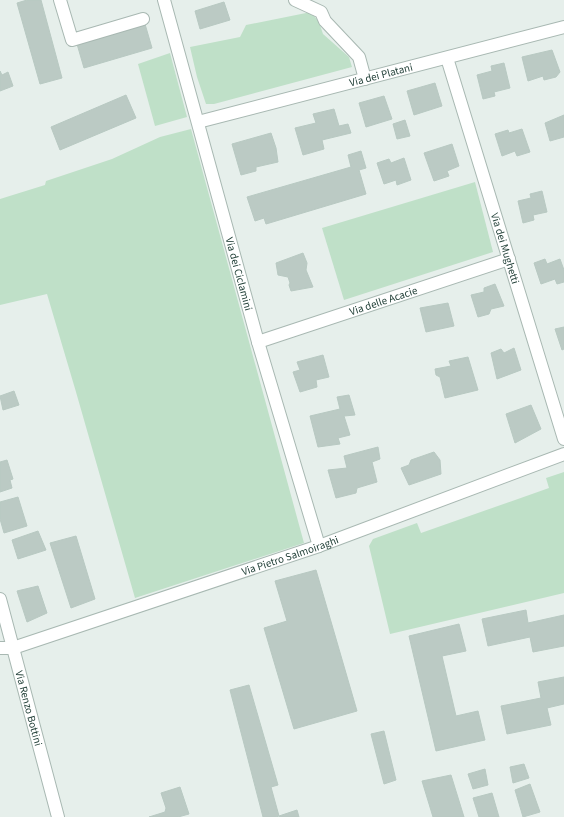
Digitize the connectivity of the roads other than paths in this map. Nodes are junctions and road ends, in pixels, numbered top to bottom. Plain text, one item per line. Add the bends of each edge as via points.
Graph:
1 (60, 0) edge
2 (164, 0) edge
3 (295, 0) edge
4 (143, 19) dead end
5 (564, 27) edge
6 (447, 58) junction
7 (365, 79) junction
8 (198, 122) junction
9 (509, 259) junction
10 (258, 342) junction
11 (564, 439) edge
12 (564, 454) edge
13 (319, 546) junction
14 (0, 599) edge
15 (0, 648) edge
16 (13, 648) junction
17 (58, 817) edge

1 - 4 street via 72,40
2 - 8 street, Via dei Ciclamini
3 - 7 street via 321,12 325,21 359,57
5 - 6 street, Via dei Platani
6 - 7 street, Via dei Platani
6 - 9 street, Via dei Mughetti
7 - 8 street, Via dei Platani
8 - 10 street, Via dei Ciclamini
9 - 10 street, Via delle Acacie
9 - 11 street, Via dei Mughetti
10 - 13 street, Via dei Ciclamini
12 - 13 street, Via Pietro Salmoiraghi
13 - 16 street, Via Pietro Salmoiraghi
14 - 16 street, Via Renzo Bottini
15 - 16 street, Via Pietro Salmoiraghi
16 - 17 street, Via Renzo Bottini

